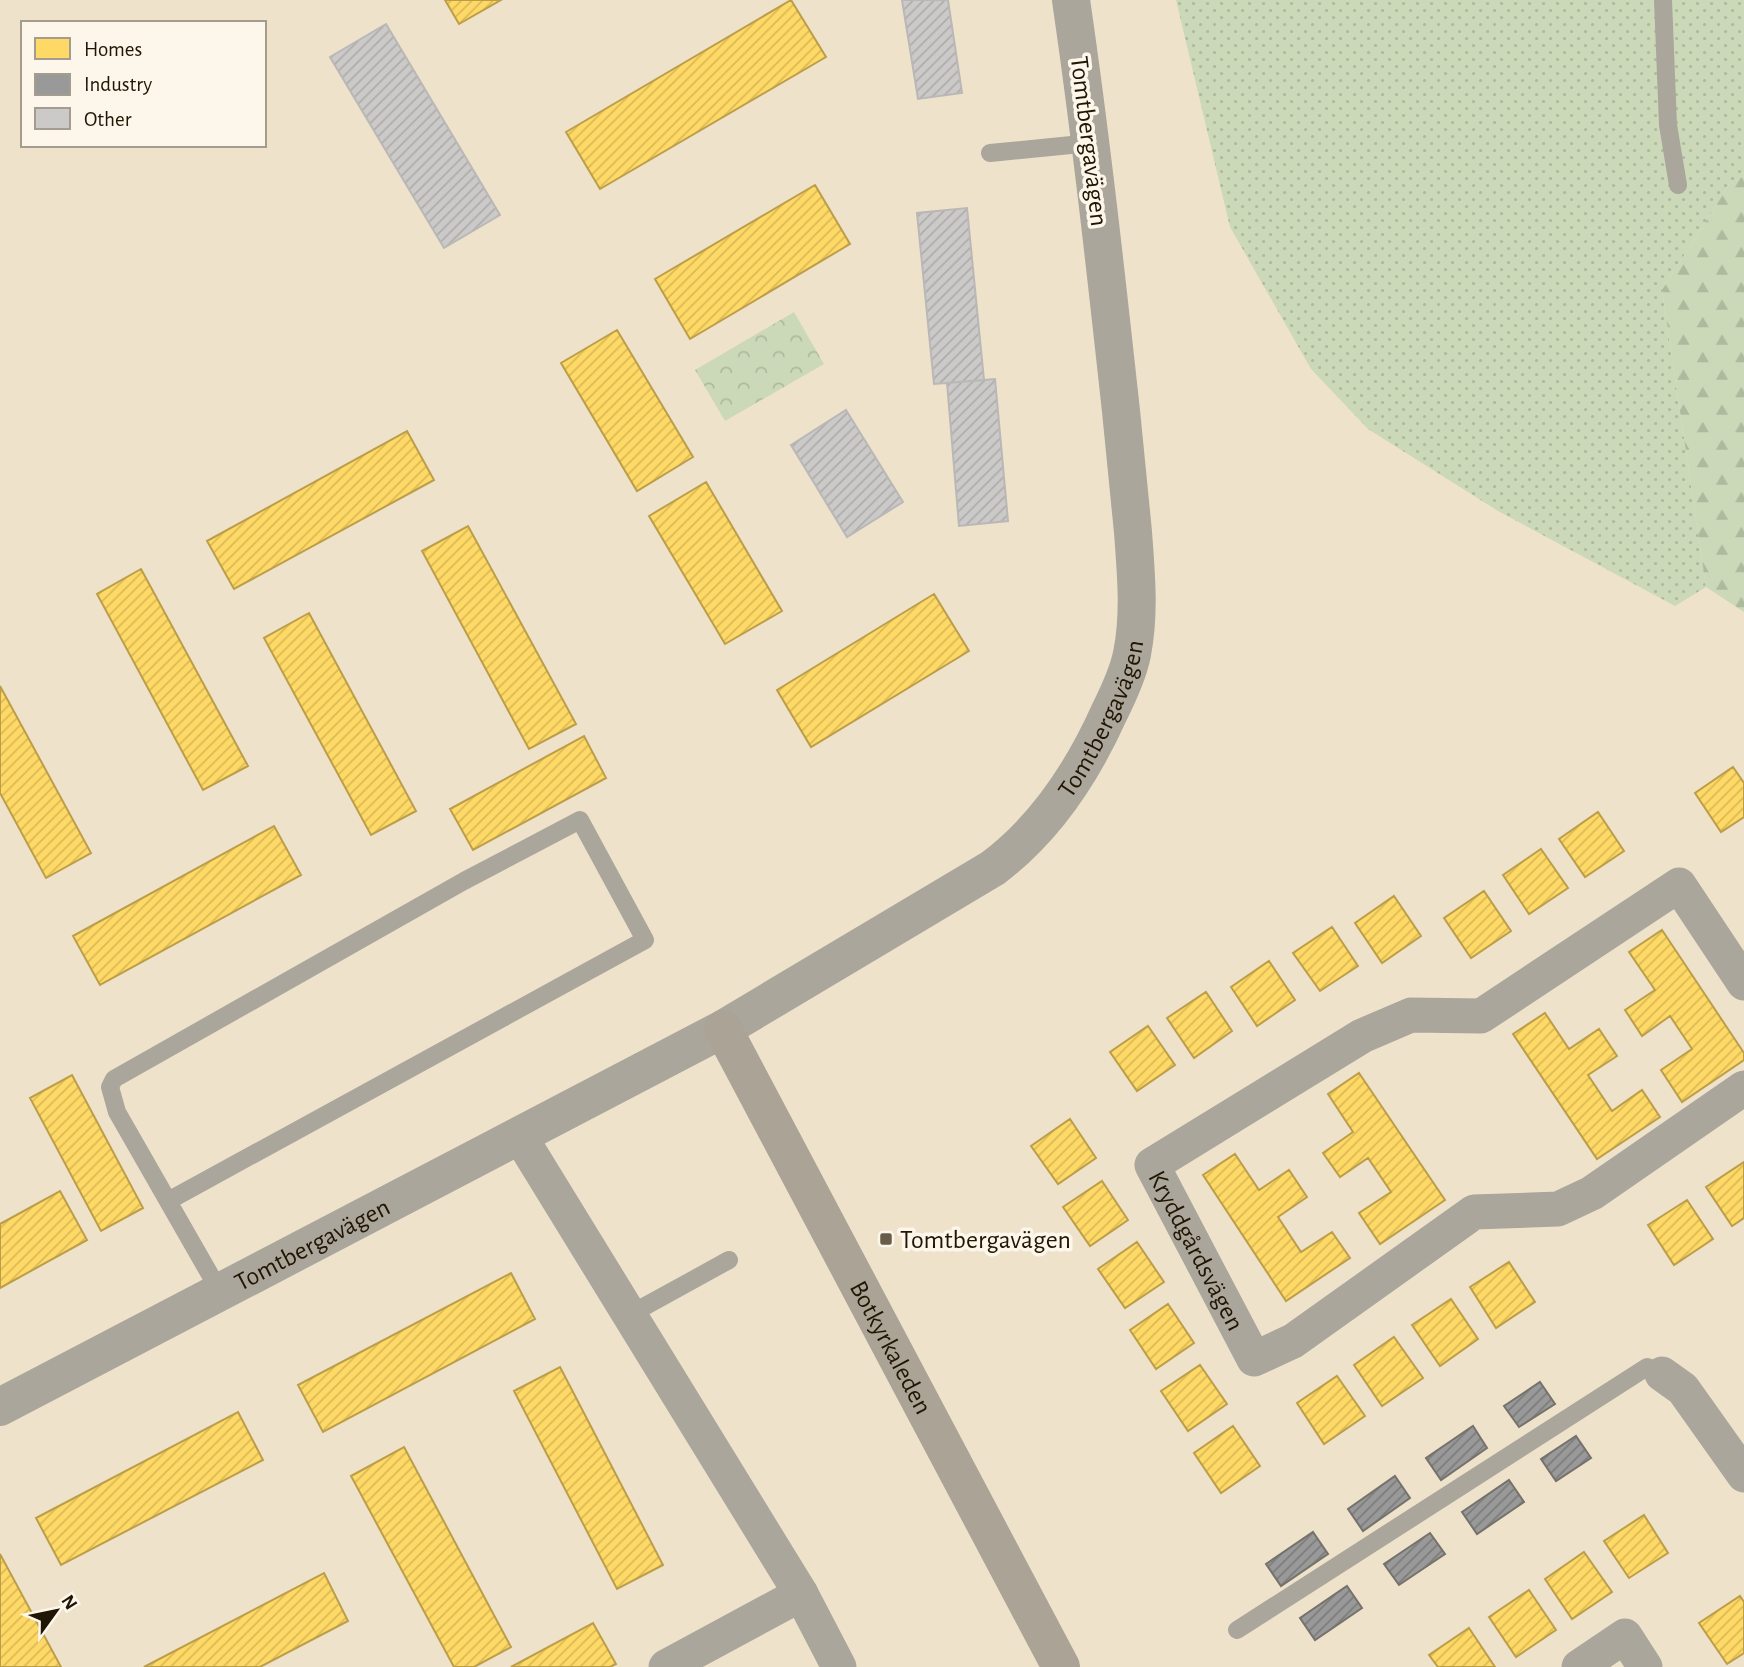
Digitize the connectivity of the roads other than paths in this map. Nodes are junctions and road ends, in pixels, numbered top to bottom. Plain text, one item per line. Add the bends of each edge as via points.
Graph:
1 (1071, 0) edge
2 (1663, 0) edge
3 (1091, 143) junction
4 (990, 153) dead end
5 (1678, 185) dead end
6 (1744, 983) edge
7 (723, 1029) junction
8 (1744, 1088) edge
9 (519, 1135) junction
10 (168, 1200) junction
11 (729, 1260) dead end
12 (220, 1292) junction
13 (629, 1315) junction
14 (1662, 1374) joint
15 (0, 1407) edge
16 (1744, 1475) edge
17 (801, 1594) junction
18 (1237, 1630) dead end
19 (666, 1667) edge
20 (839, 1667) edge
21 (1061, 1667) edge
22 (1579, 1667) edge
23 (1645, 1667) edge

1 - 3 street, Tomtbergavägen
2 - 5 lane via 1668,125
3 - 4 lane
3 - 7 street, Tomtbergavägen via 1139,604 1123,682 1091,753 1063,797 1013,853
6 - 8 street, Kryddgårdsvägen via 1679,885 1481,1016 1411,1015 1362,1036 1152,1165 1254,1359 1293,1341 1474,1212 1566,1222 1592,1193
7 - 9 street, Tomtbergavägen
7 - 21 main road, Botkyrkaleden
9 - 12 street, Tomtbergavägen
9 - 13 street
10 - 10 lane via 117,1112 110,1087 114,1079 580,820 645,940
10 - 12 lane
11 - 13 lane
12 - 15 street, Tomtbergavägen
13 - 17 street
14 - 16 street via 1683,1389
14 - 18 lane via 1647,1367
17 - 19 street
17 - 20 street
22 - 23 street via 1625,1636

